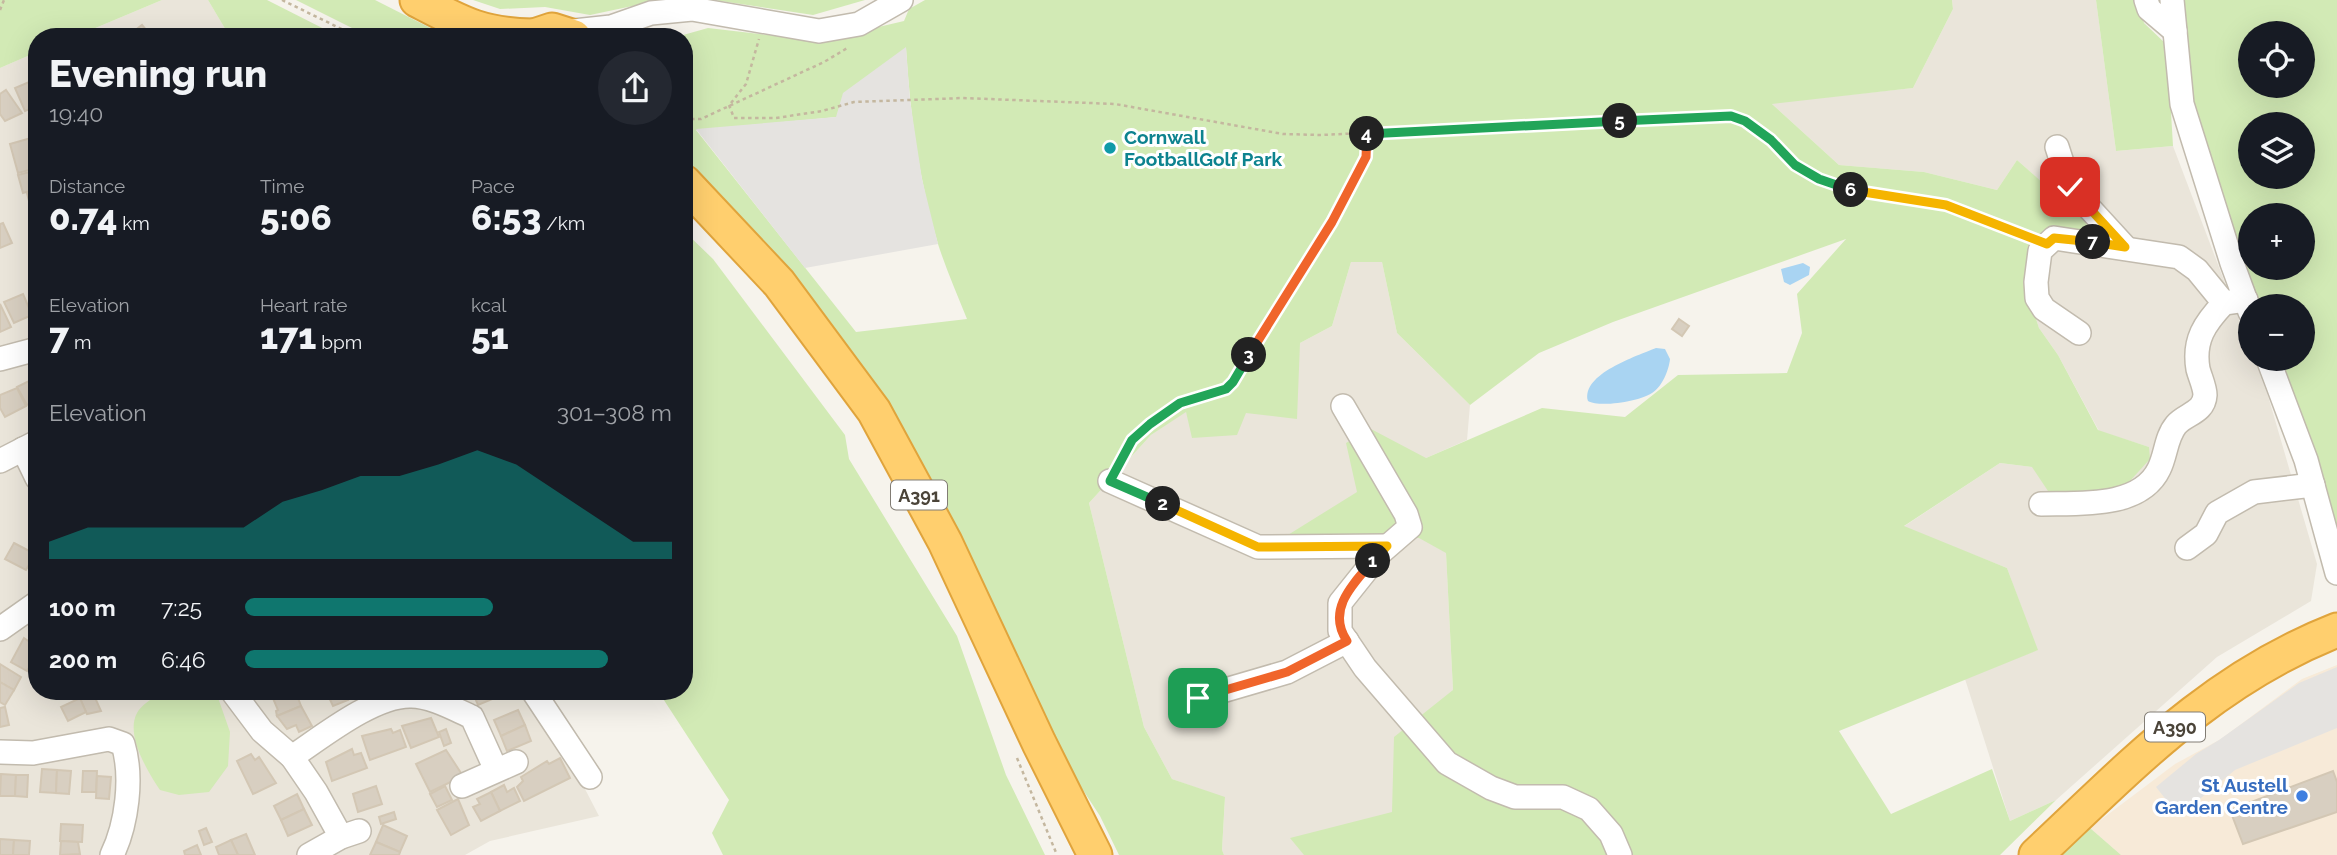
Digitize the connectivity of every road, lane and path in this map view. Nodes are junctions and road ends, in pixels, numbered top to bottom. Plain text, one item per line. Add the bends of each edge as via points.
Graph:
1 (4, 0) edge
2 (282, 0) edge
3 (417, 0) edge
4 (901, 0) edge
5 (2146, 0) edge
6 (2172, 0) edge
7 (0, 10) edge
8 (872, 17) junction
9 (763, 22) junction
10 (340, 28) edge
11 (468, 28) edge
12 (615, 28) edge
13 (2175, 31) junction
14 (729, 105) junction
15 (693, 119) edge
16 (1365, 135) junction
17 (2057, 147) dead end
18 (693, 192) edge
19 (2047, 244) junction
20 (2125, 247) junction
21 (2238, 294) edge
22 (2238, 303) edge
23 (2238, 306) edge
24 (2079, 333) dead end
25 (28, 351) edge
26 (0, 359) edge
27 (2272, 371) edge
28 (1343, 406) dead end
29 (28, 447) edge
30 (0, 461) edge
31 (1110, 481) joint
32 (2313, 485) junction
33 (2041, 504) dead end
34 (1387, 546) junction
35 (2187, 548) dead end
36 (2337, 573) edge
37 (28, 609) edge
38 (0, 629) edge
39 (2337, 630) edge
40 (1347, 641) junction
41 (1198, 698) dead end
42 (239, 700) edge
43 (391, 700) edge
44 (429, 700) edge
45 (539, 700) edge
46 (0, 752) edge
47 (1014, 752) dead end
48 (292, 757) junction
49 (590, 777) dead end
50 (462, 786) dead end
51 (1092, 853) edge
52 (112, 855) edge
53 (309, 855) edge
54 (1057, 855) edge
55 (1620, 855) edge
56 (2035, 855) edge

1 - 7 path
2 - 10 path
3 - 11 highway
4 - 8 street
5 - 13 street via 2149,9
6 - 13 street
8 - 9 street via 819,31
8 - 14 path via 845,50
9 - 12 street via 692,9 650,13
9 - 14 path via 746,84
13 - 21 street via 2182,104
14 - 15 path
14 - 16 path via 734,118 751,119 822,111 854,102 962,97 1061,101 1115,104 1283,134
16 - 19 path via 1731,116 1745,121 1795,165 1819,179 1847,189 1946,205
16 - 31 path via 1366,157 1332,222 1233,382 1215,393 1180,403 1150,424 1132,440
17 - 20 street via 2070,187
18 - 51 highway, A391 via 779,283 874,411 945,542
19 - 20 street via 2065,238
19 - 24 street via 2040,251 2037,298 2044,309
20 - 22 street via 2179,257
23 - 33 street via 2200,334 2196,350 2205,395 2202,405 2177,423 2159,471 2138,490 2119,499
25 - 26 street
27 - 32 street
28 - 34 street via 1406,514 1409,527
29 - 30 street
31 - 34 street via 1258,547
32 - 35 street via 2254,492 2217,513 2206,534
32 - 36 street
34 - 40 street via 1340,603 1340,631
37 - 38 street
39 - 56 highway, A390 via 2273,659 2213,696 2150,747
40 - 41 street via 1287,672
40 - 55 street via 1447,763 1515,797 1563,797 1589,809 1611,834
42 - 48 street via 262,731
43 - 48 street via 371,705
44 - 50 street via 472,717 506,766
45 - 49 street
46 - 52 street via 33,753 108,739 123,744 128,763 125,801
47 - 54 path
48 - 53 street via 350,834

